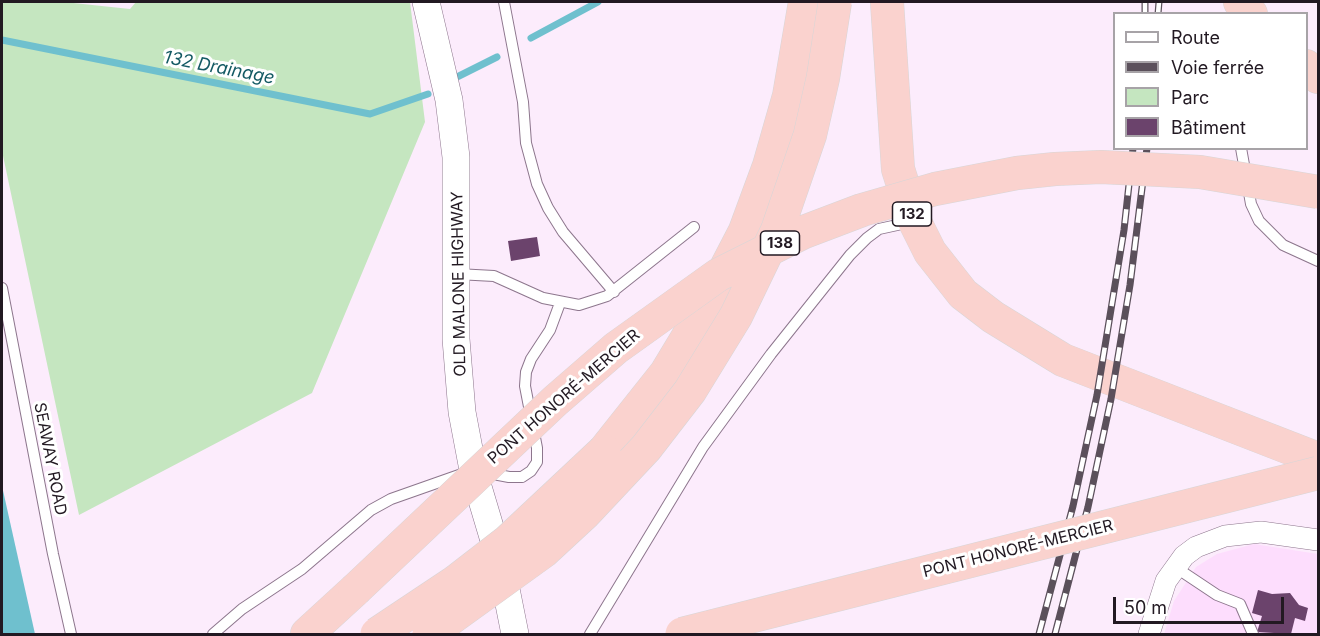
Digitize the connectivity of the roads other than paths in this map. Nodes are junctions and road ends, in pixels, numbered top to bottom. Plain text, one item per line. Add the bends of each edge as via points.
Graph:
1 (426, 2) edge
2 (504, 2) edge
3 (805, 2) edge
4 (835, 2) edge
5 (887, 2) edge
6 (1242, 150) edge
7 (1318, 192) edge
8 (914, 220) junction
9 (694, 227) dead end
10 (1318, 261) edge
11 (457, 274) junction
12 (2, 288) edge
13 (614, 292) junction
14 (560, 303) junction
15 (1318, 459) edge
16 (473, 470) junction
17 (1318, 473) edge
18 (1318, 540) edge
19 (1175, 567) junction
20 (71, 634) edge
21 (213, 634) edge
22 (307, 634) edge
23 (377, 634) edge
24 (429, 634) edge
25 (514, 634) edge
26 (590, 634) edge
27 (682, 634) edge
28 (1149, 634) edge
29 (1253, 634) edge

1 - 11 street, OLD MALONE HIGHWAY via 452,118
2 - 13 lane via 526,143 537,184 563,231
3 - 23 highway, bridge via 789,96 745,231 666,374 604,451 533,520 464,575
4 - 24 highway, bridge via 810,135 780,223 736,316 690,391 646,448 584,514 544,551
5 - 8 highway, 132 via 898,169
6 - 10 lane via 1251,204 1259,220 1283,244
7 - 22 highway, PONT HONORÉ-MERCIER / 138, bridge via 1200,172 1101,167 1055,170 935,189 804,232 718,275 616,348
8 - 15 highway, 132 via 930,252 963,294 1063,360
8 - 26 lane via 879,230 867,238 771,354 703,447
9 - 13 lane
11 - 14 lane via 494,276
11 - 16 street, OLD MALONE HIGHWAY via 456,339 462,412
12 - 20 lane, SEAWAY ROAD
13 - 14 lane via 579,305
14 - 16 lane via 526,372 537,462 522,477
16 - 21 lane via 370,510 302,569 242,609
16 - 25 street, OLD MALONE HIGHWAY via 501,564
17 - 27 highway, PONT HONORÉ-MERCIER, bridge
18 - 19 street via 1261,532 1225,536 1196,547
19 - 28 street via 1160,596
19 - 29 lane via 1217,595 1240,604

